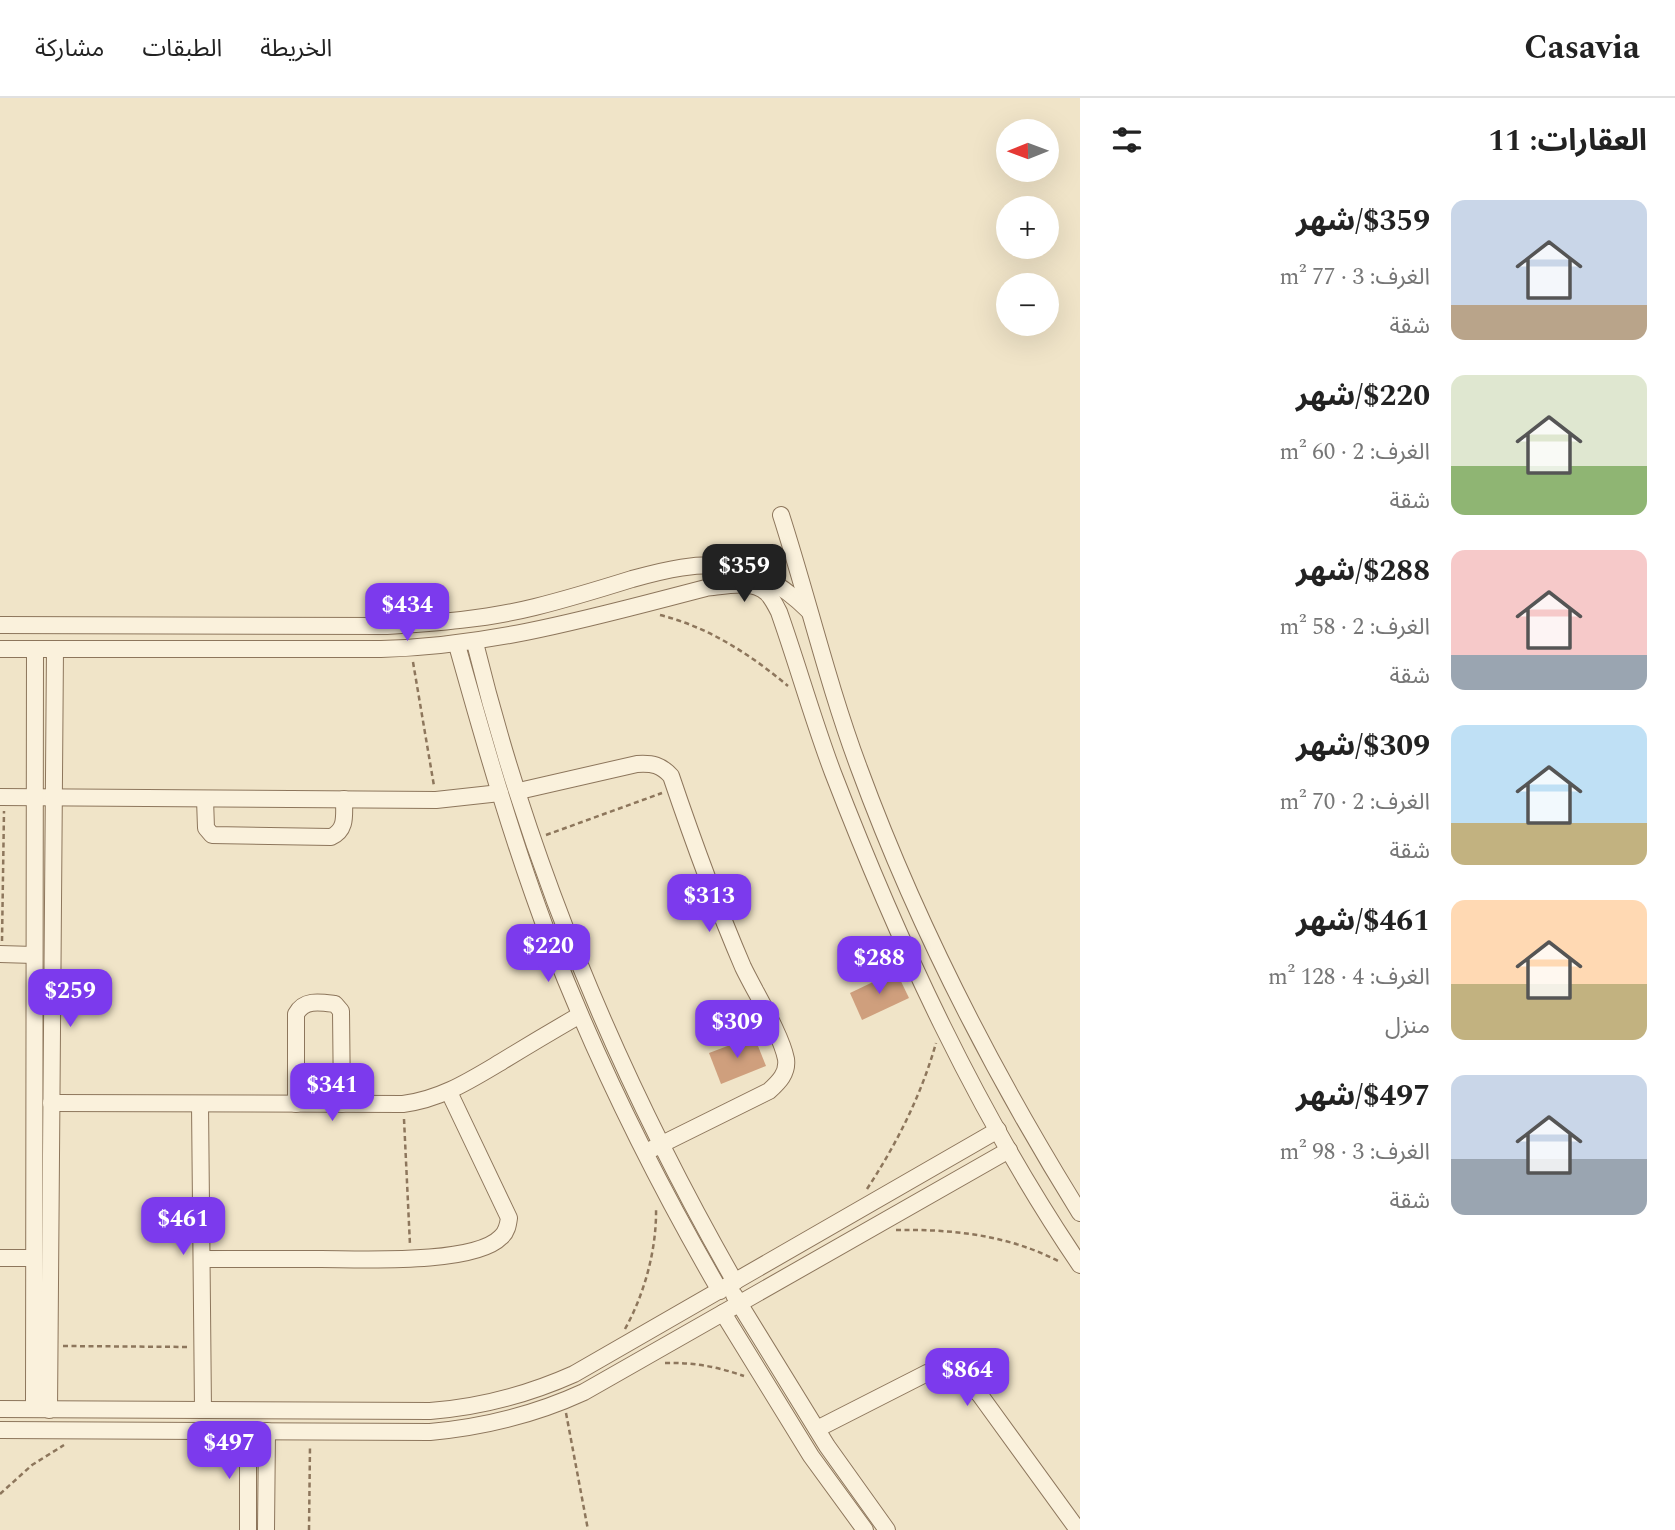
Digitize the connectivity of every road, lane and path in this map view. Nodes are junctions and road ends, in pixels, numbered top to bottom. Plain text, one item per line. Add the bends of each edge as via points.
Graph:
1 (781, 515) dead end
2 (809, 611) junction
3 (653, 613) dead end
4 (0, 625) edge
5 (475, 643) junction
6 (457, 645) junction
7 (0, 649) edge
8 (35, 649) junction
9 (55, 649) junction
10 (411, 649) junction
11 (795, 694) dead end
12 (675, 789) junction
13 (520, 794) junction
14 (2, 797) edge
15 (35, 797) junction
16 (54, 798) junction
17 (502, 798) junction
18 (205, 799) junction
19 (344, 799) junction
20 (436, 800) junction
21 (534, 839) junction
22 (1, 954) edge
23 (34, 954) junction
24 (580, 1015) junction
25 (942, 1023) junction
26 (1000, 1079) junction
27 (34, 1089) junction
28 (449, 1093) junction
29 (978, 1093) junction
30 (51, 1096) junction
31 (200, 1104) junction
32 (296, 1104) junction
33 (342, 1104) junction
34 (403, 1104) junction
35 (51, 1130) junction
36 (998, 1130) junction
37 (34, 1131) junction
38 (660, 1144) junction
39 (1009, 1150) junction
40 (644, 1152) junction
41 (867, 1189) dead end
42 (656, 1200) dead end
43 (1080, 1213) edge
44 (895, 1230) dead end
45 (0, 1258) edge
46 (34, 1258) junction
47 (202, 1259) junction
48 (410, 1259) junction
49 (1061, 1262) dead end
50 (1080, 1265) edge
51 (728, 1286) junction
52 (739, 1304) junction
53 (723, 1313) junction
54 (625, 1330) dead end
55 (50, 1346) junction
56 (202, 1347) junction
57 (656, 1363) dead end
58 (769, 1388) junction
59 (564, 1401) junction
60 (0, 1409) edge
61 (41, 1409) junction
62 (203, 1410) junction
63 (817, 1429) junction
64 (0, 1430) edge
65 (248, 1431) junction
66 (267, 1432) junction
67 (310, 1432) junction
68 (74, 1440) dead end
69 (827, 1446) junction
70 (811, 1456) junction
71 (0, 1493) edge
72 (247, 1530) edge
73 (266, 1530) edge
74 (309, 1530) edge
75 (588, 1530) edge
76 (865, 1530) edge
77 (887, 1530) edge
78 (1078, 1530) edge

1 - 2 street
2 - 4 street via 757,574 696,564 533,608 424,624
2 - 26 street via 828,681 891,849
3 - 11 path via 730,643
5 - 6 street
5 - 13 street
5 - 25 street via 706,588 756,586 768,594 779,612 832,771 871,869
6 - 10 street
6 - 17 street
7 - 8 street
8 - 9 street
8 - 15 street
9 - 10 street
9 - 16 street
10 - 20 path
12 - 13 street via 671,776 650,763
12 - 21 path
12 - 38 street via 723,919 786,1062 785,1073 769,1091
13 - 17 street
13 - 21 street
14 - 15 street
14 - 22 path
15 - 16 street
15 - 23 street
16 - 18 street
16 - 30 street
17 - 20 street
17 - 24 street
18 - 19 street
18 - 19 street via 206,828 212,835 318,837 335,836 342,830
19 - 20 street
21 - 38 street via 597,1007
22 - 23 street
23 - 27 street
24 - 28 street
24 - 40 street
25 - 29 street
25 - 41 path via 919,1093
26 - 29 street
26 - 43 street
27 - 30 street
27 - 37 street
28 - 34 street
28 - 48 street via 506,1208 507,1228 493,1243 473,1250
29 - 36 street
30 - 31 street
30 - 35 street
31 - 32 street
31 - 47 street
32 - 33 street
32 - 33 street via 296,1014 309,1003 335,1004 341,1011
33 - 34 street
34 - 48 path
35 - 37 street
35 - 55 street
36 - 39 street
36 - 51 street
37 - 46 street
38 - 40 street
38 - 51 street
39 - 50 street
39 - 52 street
40 - 51 street
42 - 54 path via 644,1285
44 - 49 path via 975,1234 1014,1243
45 - 46 street
46 - 61 street
47 - 48 street
47 - 56 street
51 - 52 street
51 - 62 street via 574,1374 489,1404 429,1411
52 - 53 street
52 - 63 street
53 - 58 street
53 - 59 street
55 - 56 path
55 - 61 street
56 - 62 street
57 - 58 path via 714,1367
58 - 70 street
59 - 67 street via 525,1416 462,1429
59 - 75 path
60 - 61 street
61 - 62 street
63 - 69 street
63 - 78 street via 927,1373 960,1373
64 - 65 street
65 - 66 street
65 - 72 street
66 - 67 street
66 - 73 street
67 - 74 path
68 - 71 path via 32,1465
69 - 70 street
69 - 77 street
70 - 76 street

